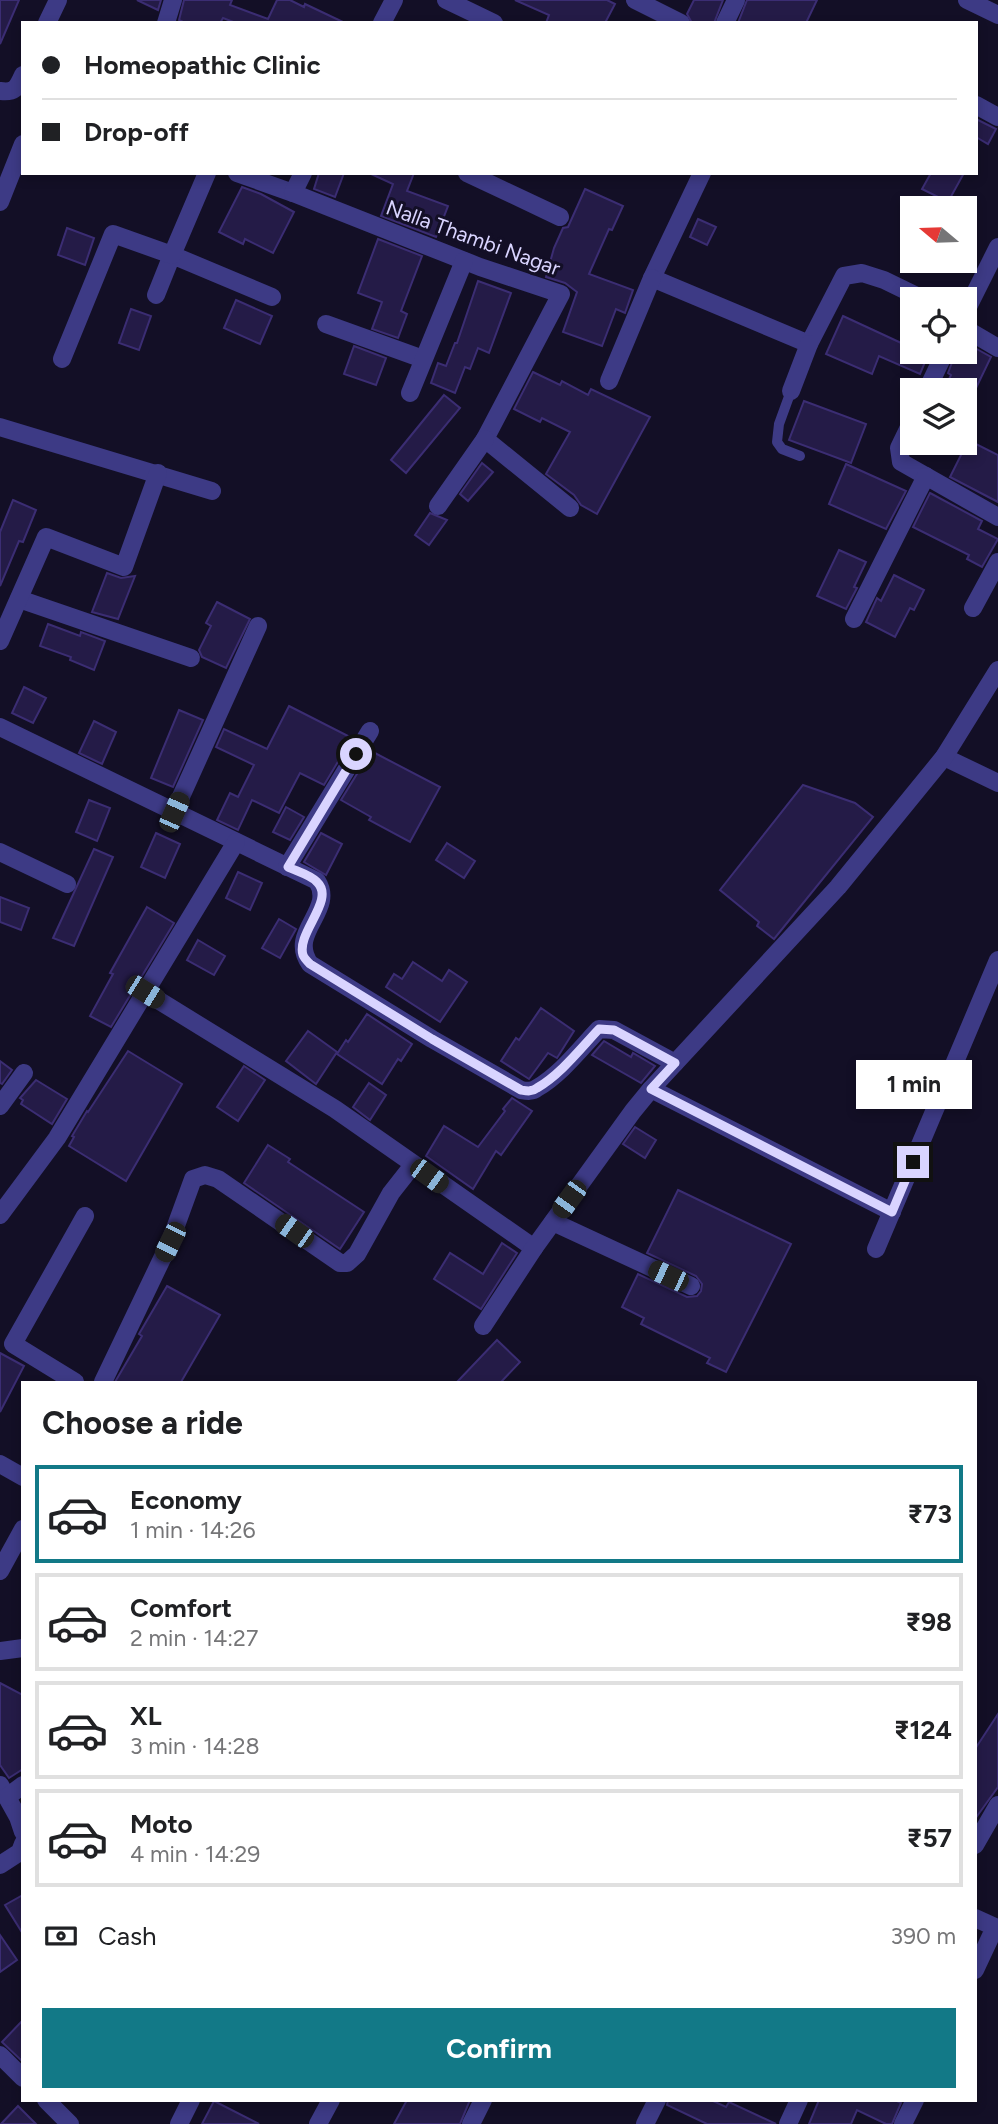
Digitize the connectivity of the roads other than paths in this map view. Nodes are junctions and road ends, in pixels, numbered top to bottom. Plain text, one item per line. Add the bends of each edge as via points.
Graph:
1 (58, 0) edge
2 (173, 0) edge
3 (394, 0) edge
4 (446, 0) edge
5 (635, 0) edge
6 (736, 0) edge
7 (967, 0) edge
8 (998, 15) edge
9 (48, 21) edge
10 (167, 21) edge
11 (383, 21) edge
12 (490, 21) edge
13 (677, 21) edge
14 (726, 21) edge
15 (21, 78) edge
16 (0, 91) edge
17 (978, 106) edge
18 (998, 117) edge
19 (21, 149) edge
20 (206, 175) edge
21 (243, 175) edge
22 (302, 175) edge
23 (471, 175) edge
24 (701, 175) edge
25 (293, 193) junction
26 (0, 202) edge
27 (560, 217) dead end
28 (998, 247) edge
29 (172, 255) junction
30 (464, 261) junction
31 (652, 278) junction
32 (900, 288) edge
33 (977, 288) edge
34 (156, 295) dead end
35 (271, 297) dead end
36 (326, 324) dead end
37 (977, 336) edge
38 (809, 344) junction
39 (998, 348) edge
40 (62, 359) dead end
41 (424, 359) junction
42 (609, 382) dead end
43 (791, 391) joint
44 (410, 393) dead end
45 (0, 427) edge
46 (485, 439) junction
47 (900, 449) edge
48 (800, 456) dead end
49 (158, 473) junction
50 (926, 476) junction
51 (212, 491) dead end
52 (438, 506) dead end
53 (570, 508) dead end
54 (998, 517) edge
55 (998, 562) edge
56 (19, 599) junction
57 (973, 608) dead end
58 (854, 619) dead end
59 (258, 626) dead end
60 (0, 641) edge
61 (191, 659) dead end
62 (998, 670) edge
63 (0, 727) edge
64 (370, 731) dead end
65 (944, 757) junction
66 (998, 783) edge
67 (174, 812) junction
68 (236, 842) junction
69 (0, 852) edge
70 (288, 867) junction
71 (67, 884) dead end
72 (998, 960) edge
73 (145, 992) junction
74 (675, 1063) junction
75 (24, 1073) dead end
76 (651, 1089) junction
77 (0, 1106) edge
78 (413, 1165) junction
79 (892, 1212) junction
80 (0, 1215) edge
81 (85, 1216) dead end
82 (554, 1222) junction
83 (534, 1248) junction
84 (876, 1249) dead end
85 (691, 1286) dead end
86 (483, 1326) dead end
87 (73, 1381) edge
88 (103, 1381) edge
89 (0, 1464) edge
90 (21, 1476) edge
91 (21, 1533) edge
92 (0, 1572) edge
93 (21, 1648) edge
94 (0, 1651) edge
95 (21, 1786) edge
96 (4, 1791) edge
97 (998, 1805) edge
98 (21, 1826) edge
99 (977, 1842) edge
100 (21, 1849) edge
101 (0, 1865) edge
102 (977, 1919) edge
103 (996, 1928) edge
104 (977, 1966) edge
105 (0, 2055) edge
106 (21, 2073) edge
107 (48, 2102) edge
108 (190, 2102) edge
109 (330, 2102) edge
110 (482, 2102) edge
111 (656, 2102) edge
112 (798, 2102) edge
113 (914, 2102) edge
114 (70, 2124) edge
115 (178, 2124) edge
116 (318, 2124) edge
117 (471, 2124) edge
118 (645, 2124) edge
119 (788, 2124) edge
120 (903, 2124) edge

1 - 9 street
2 - 10 street
3 - 11 street
4 - 12 street
5 - 13 street
6 - 14 street
7 - 8 street
15 - 16 street via 11,92
17 - 18 street
19 - 26 street
20 - 29 street
21 - 25 street, Nalla Thambi Nagar
22 - 25 street
23 - 27 street
24 - 31 street
25 - 30 street, Nalla Thambi Nagar
28 - 33 street
29 - 34 street
29 - 35 street
29 - 40 street via 113,234
30 - 41 street
30 - 46 street, Nalla Thambi Nagar via 561,294
31 - 38 street
31 - 42 street
32 - 38 street via 862,273 844,276
36 - 41 street
37 - 39 street
38 - 43 street
41 - 44 street
43 - 48 lane via 777,442
45 - 49 street
46 - 52 street
46 - 53 street
47 - 50 street via 901,462
49 - 51 street
49 - 56 street via 124,567 46,537
50 - 54 street
50 - 58 street
55 - 57 street
56 - 60 street
56 - 61 street
59 - 67 street
62 - 65 street
63 - 67 street
64 - 70 street
65 - 66 street
65 - 74 street via 838,887
67 - 68 street
68 - 70 street
68 - 73 street
69 - 71 street
70 - 74 street via 317,881 322,889 303,942 303,954 310,964 521,1090 536,1089 599,1029 614,1030
72 - 79 street
73 - 78 street via 335,1109
73 - 80 street via 57,1138
74 - 76 street
75 - 77 street
76 - 79 street
76 - 82 street
78 - 83 street
78 - 88 street via 347,1263 340,1263 218,1179 199,1175 193,1179 170,1242
79 - 84 street
81 - 87 street via 13,1344
82 - 83 street
82 - 85 street
83 - 86 street
89 - 90 street
91 - 92 street
93 - 94 street
95 - 96 street
96 - 98 street
97 - 99 street
100 - 101 street
102 - 103 street
103 - 104 street
105 - 106 street
107 - 114 street
108 - 115 street
109 - 116 street
110 - 117 street
111 - 118 street
112 - 119 street
113 - 120 street

